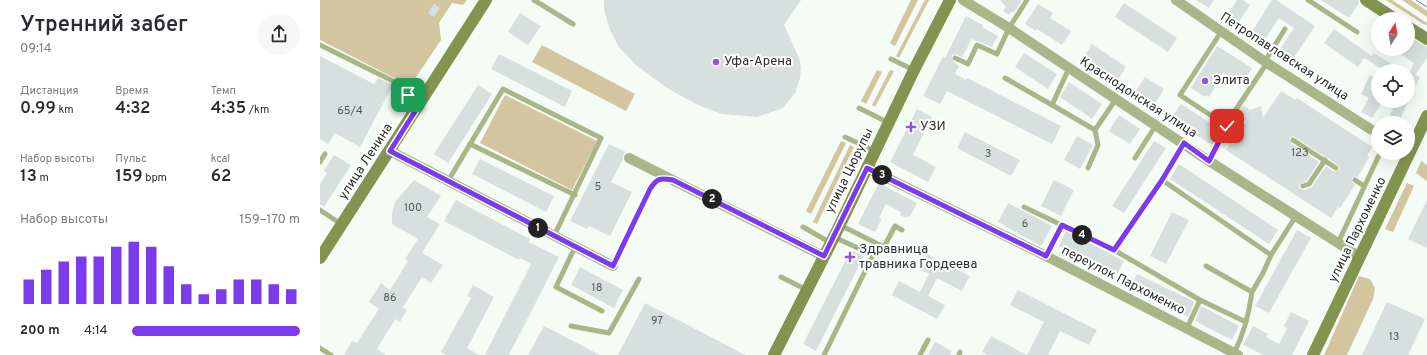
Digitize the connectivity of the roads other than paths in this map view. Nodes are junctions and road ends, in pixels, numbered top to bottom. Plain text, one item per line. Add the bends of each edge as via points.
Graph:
1 (486, 0) edge
2 (534, 0) edge
3 (950, 0) edge
4 (963, 0) edge
5 (1027, 0) edge
6 (1176, 0) edge
7 (1308, 0) edge
8 (1366, 0) edge
9 (1385, 12) edge
10 (573, 24) dead end
11 (1009, 28) junction
12 (1285, 29) dead end
13 (1415, 31) edge
14 (1221, 32) junction
15 (1357, 32) dead end
16 (1427, 39) edge
17 (320, 45) edge
18 (955, 58) dead end
19 (891, 59) dead end
20 (1266, 62) junction
21 (1069, 68) junction
22 (914, 70) junction
23 (1005, 78) dead end
24 (1116, 98) junction
25 (421, 102) junction
26 (1052, 105) junction
27 (859, 108) dead end
28 (1427, 116) edge
29 (889, 122) junction
30 (1156, 125) junction
31 (1227, 126) junction
32 (1095, 130) junction
33 (1371, 130) edge
34 (845, 136) dead end
35 (1293, 140) dead end
36 (1415, 140) edge
37 (1184, 143) junction
38 (470, 144) junction
39 (390, 151) junction
40 (876, 152) junction
41 (325, 154) dead end
42 (629, 158) dead end
43 (1135, 158) dead end
44 (1324, 160) junction
45 (1377, 160) edge
46 (1405, 160) edge
47 (1209, 161) junction
48 (320, 162) edge
49 (867, 168) junction
50 (1088, 168) dead end
51 (1336, 168) dead end
52 (673, 180) junction
53 (1162, 180) junction
54 (1355, 180) dead end
55 (448, 181) junction
56 (1303, 186) dead end
57 (1364, 186) junction
58 (575, 195) junction
59 (1024, 207) dead end
60 (320, 210) edge
61 (1296, 216) junction
62 (342, 224) junction
63 (839, 225) junction
64 (1062, 225) junction
65 (803, 227) dead end
66 (902, 230) dead end
67 (554, 236) junction
68 (832, 240) junction
69 (1338, 243) junction
70 (575, 247) junction
71 (1114, 250) junction
72 (1271, 255) junction
73 (824, 256) junction
74 (1046, 256) junction
75 (1360, 257) junction
76 (320, 258) edge
77 (613, 266) joint
78 (1206, 266) dead end
79 (781, 277) dead end
80 (639, 279) dead end
81 (807, 290) junction
82 (1252, 292) junction
83 (1200, 300) junction
84 (602, 311) dead end
85 (1246, 322) junction
86 (571, 326) dead end
87 (1187, 328) junction
88 (928, 340) dead end
89 (320, 348) edge
90 (1236, 354) edge
91 (331, 355) edge
92 (774, 355) edge
93 (824, 355) edge
94 (920, 355) edge
95 (1313, 355) edge

1 - 25 main road, улица Ленина
2 - 10 lane
3 - 22 main road, улица Цюрупы
4 - 11 street, Краснодонская улица
5 - 11 lane
6 - 14 street, Петропавловская улица
7 - 15 lane
8 - 9 main road
11 - 18 lane via 997,54 977,45 968,64
11 - 21 street, Краснодонская улица
12 - 20 lane
13 - 16 main road
14 - 20 street, Петропавловская улица
14 - 31 lane via 1180,95
17 - 25 lane via 399,84 408,95
19 - 22 lane
20 - 31 lane
20 - 33 street, Петропавловская улица
21 - 24 street, Краснодонская улица
21 - 26 lane
22 - 29 main road, улица Цюрупы
23 - 26 lane
24 - 30 street, Краснодонская улица
24 - 32 lane
25 - 39 main road, улица Ленина
26 - 32 lane
27 - 29 lane
28 - 36 main road, улица Пархоменко
29 - 40 main road, улица Цюрупы
30 - 37 street, Краснодонская улица
30 - 43 lane
31 - 47 lane
32 - 50 lane via 1098,146
34 - 40 lane
35 - 44 lane
37 - 47 street, Краснодонская улица
37 - 53 lane
38 - 55 lane
38 - 58 lane
38 - 58 lane via 504,89 601,138
39 - 55 street
39 - 62 main road, улица Ленина
40 - 49 main road, улица Цюрупы
41 - 48 lane
42 - 52 street
44 - 51 lane
44 - 56 lane via 1309,184
45 - 57 lane
46 - 75 main road, улица Пархоменко
47 - 61 street, Краснодонская улица
49 - 63 main road, улица Цюрупы
49 - 74 street, переулок Пархоменко
52 - 73 street
52 - 77 lane via 662,178 656,181
53 - 71 lane
53 - 72 lane
54 - 57 lane
55 - 67 street
57 - 69 lane
58 - 67 lane
59 - 64 lane
60 - 62 lane
61 - 69 street, Краснодонская улица
61 - 72 lane
62 - 76 main road, улица Ленина
63 - 66 lane via 884,247 895,226
63 - 68 main road, улица Цюрупы
64 - 71 lane
64 - 74 lane
65 - 68 lane
67 - 70 street
68 - 73 main road, улица Цюрупы
68 - 93 lane via 873,255
69 - 75 street, Краснодонская улица
70 - 77 street
70 - 84 lane via 556,286
71 - 83 lane
72 - 82 lane
73 - 81 main road, улица Цюрупы
74 - 87 street, переулок Пархоменко
75 - 95 main road, улица Пархоменко
78 - 82 lane
79 - 81 lane
80 - 86 lane via 609,333
81 - 92 main road, улица Цюрупы
82 - 85 lane
83 - 85 lane
83 - 87 lane
85 - 90 lane
87 - 90 street, переулок Пархоменко
88 - 94 lane
89 - 91 lane

